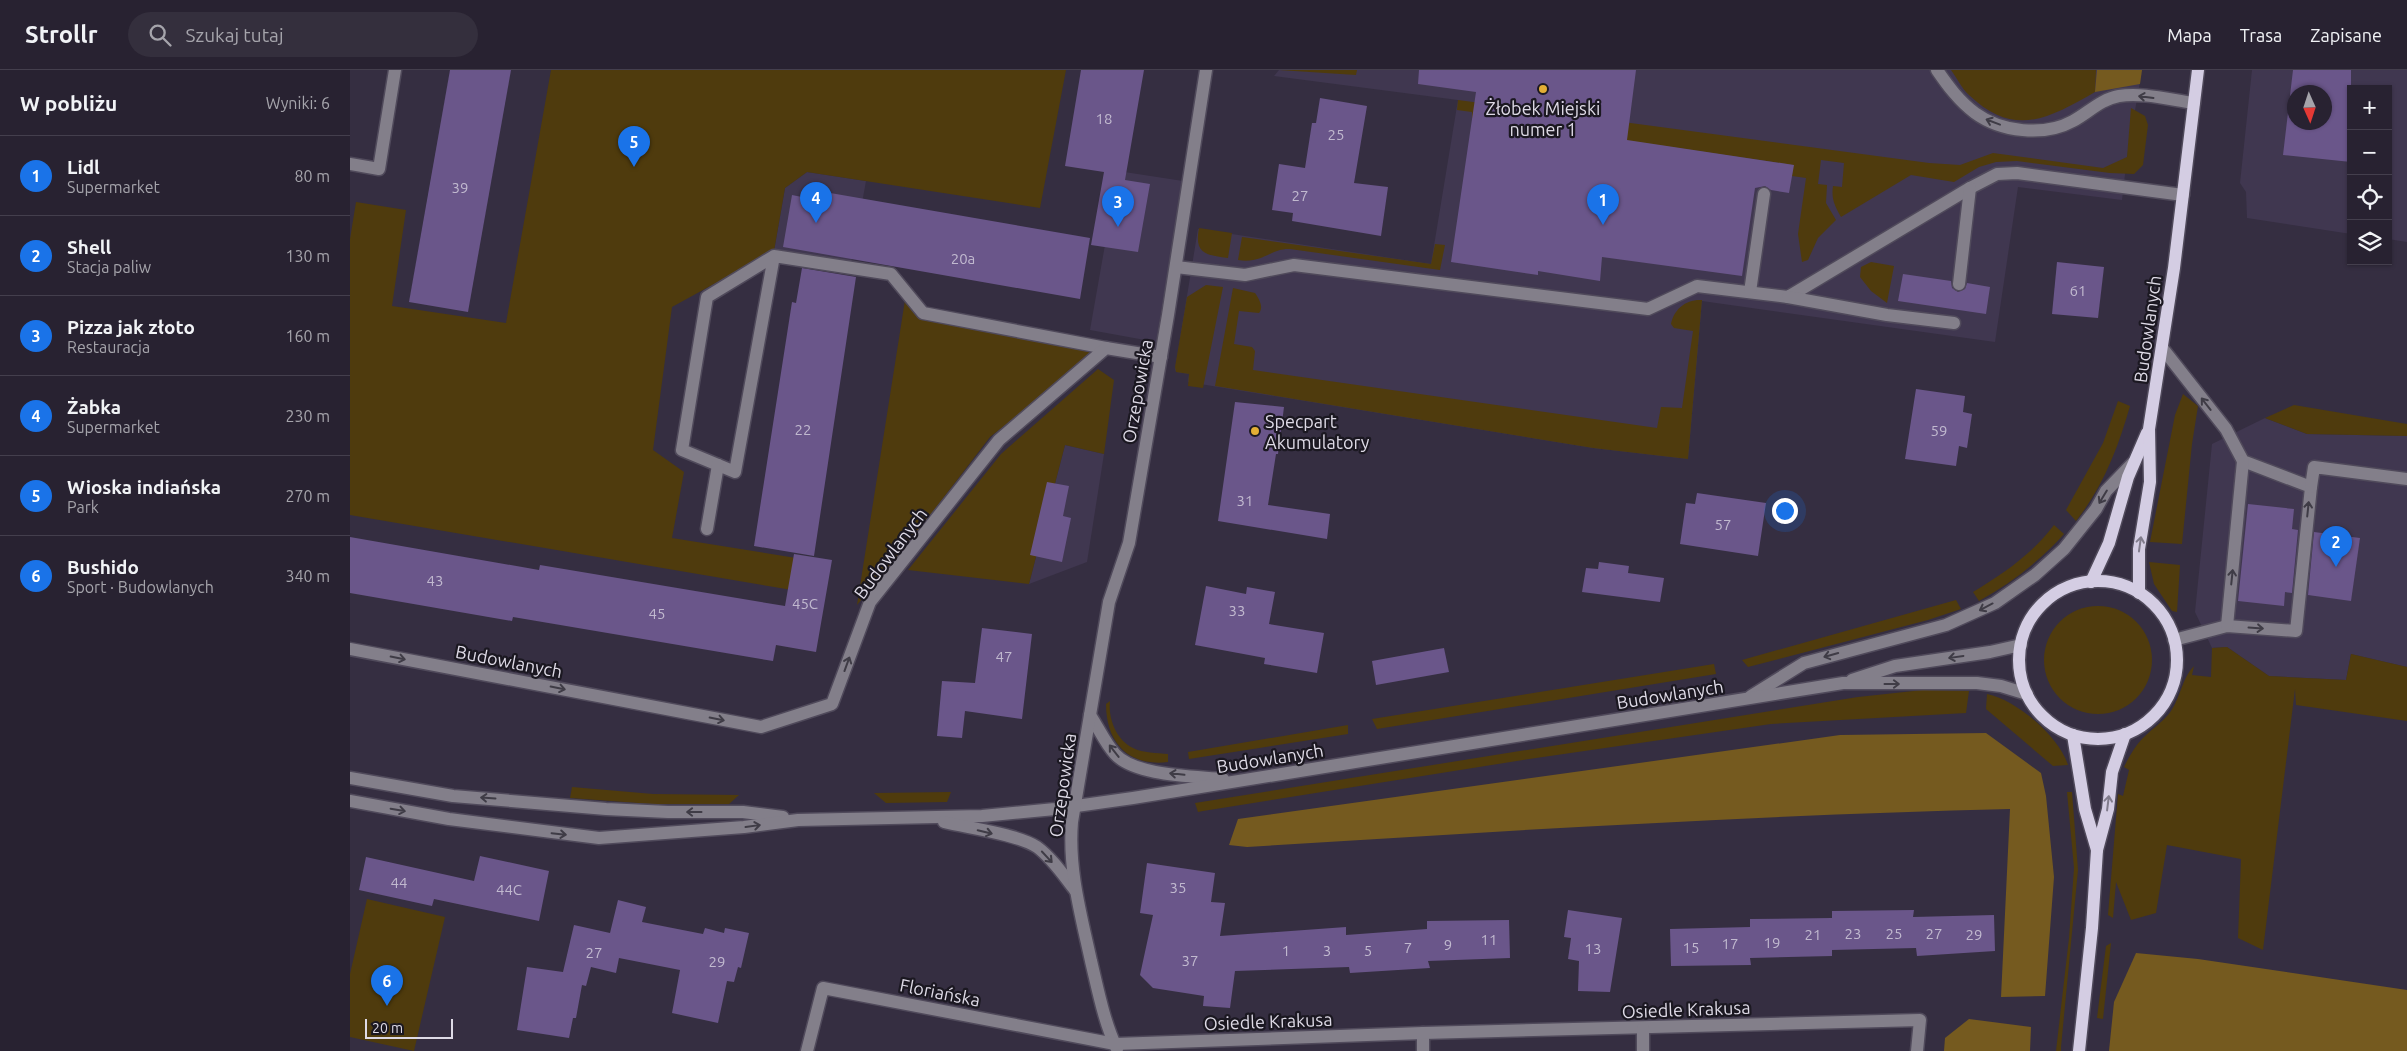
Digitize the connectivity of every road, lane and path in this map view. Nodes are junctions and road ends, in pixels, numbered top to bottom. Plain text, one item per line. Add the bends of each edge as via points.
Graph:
1 (396, 70) edge
2 (1206, 70) edge
3 (1937, 70) edge
4 (2198, 70) edge
5 (2194, 103) junction
6 (350, 164) edge
7 (1970, 188) junction
8 (1764, 194) dead end
9 (2184, 195) junction
10 (774, 256) junction
11 (1176, 266) junction
12 (1959, 284) dead end
13 (1750, 292) junction
14 (1788, 297) junction
15 (1954, 323) dead end
16 (1106, 348) junction
17 (2162, 349) junction
18 (1161, 356) junction
19 (2149, 429) junction
20 (2135, 461) junction
21 (2243, 461) junction
22 (718, 465) junction
23 (2407, 479) edge
24 (2311, 487) junction
25 (707, 529) dead end
26 (2091, 582) junction
27 (2139, 593) junction
28 (2227, 626) junction
29 (2174, 640) junction
30 (2021, 645) junction
31 (350, 649) edge
32 (1843, 683) junction
33 (2027, 694) junction
34 (1745, 699) junction
35 (1090, 714) junction
36 (2073, 734) junction
37 (2125, 734) junction
38 (350, 778) edge
39 (1238, 781) junction
40 (350, 801) edge
41 (1074, 806) junction
42 (927, 818) junction
43 (798, 820) junction
44 (2097, 850) junction
45 (1075, 890) junction
46 (1643, 1028) junction
47 (1423, 1033) junction
48 (1116, 1048) edge
49 (806, 1051) edge
50 (1423, 1051) edge
51 (1643, 1051) edge
52 (1916, 1051) edge
53 (2079, 1051) edge

1 - 6 street via 379,169
2 - 11 street, Orzepowicka
5 -> 3 street via 2120,96 2108,99 2072,122 2052,129 2012,128 1976,114 1962,102
4 - 5 main road, Budowlanych
5 - 9 main road, Budowlanych
7 - 9 street via 1997,174 2017,174
7 - 12 street
7 - 14 street
8 - 13 street
9 - 17 main road, Budowlanych
10 - 16 street via 891,274 923,313
10 - 22 street via 735,472
10 - 22 street via 707,297 682,450
11 - 13 street via 1247,275 1294,265 1639,309 1650,309 1697,286
11 - 18 street, Orzepowicka
13 - 14 street
14 - 15 street via 1886,315
16 - 18 street
31 -> 16 street, Budowlanych via 761,727 832,704 870,602 999,440
17 - 19 main road, Budowlanych
21 -> 17 street via 2226,429
18 - 35 street, Orzepowicka via 1129,543 1108,602
19 - 20 main road
27 -> 19 main road, Budowlanych via 2139,549 2150,482
20 - 26 main road via 2109,542
20 -> 34 street, Budowlanych via 2106,491 2064,549 2035,575 1995,603 1946,625 1804,663
21 - 24 street
28 -> 21 street
22 - 25 street
23 - 24 street via 2314,467
28 -> 24 street via 2296,631
26 - 27 main road via 2121,584
26 - 30 main road via 2062,590 2045,602 2032,617
27 - 29 main road via 2161,613
28 - 29 street
29 - 37 main road via 2176,669 2168,697 2150,719
30 -> 32 street via 1895,666
30 - 33 main road via 2019,665
32 -> 33 street, Budowlanych via 1977,683
32 - 34 street, Budowlanych
33 - 36 main road via 2049,722
34 - 39 street, Budowlanych
39 -> 35 street, Orzepowicka via 1131,766 1115,754
35 - 41 street, Orzepowicka
36 - 37 main road via 2099,739
36 - 44 main road via 2085,809
44 -> 37 main road via 2108,809 2112,772
43 -> 38 street, Budowlanych via 743,812 620,810 453,796
39 - 41 street, Budowlanych
40 -> 43 street, Budowlanych via 466,822 599,838
41 - 42 street, Budowlanych
41 - 45 street, Orzepowicka via 1071,846
42 - 43 street, Budowlanych
42 -> 45 street, Orzepowicka via 1014,838 1034,846 1046,854
44 - 53 main road
45 - 48 street, Orzepowicka
46 - 47 street, Osiedle Krakusa
46 - 51 street
46 - 52 street, Osiedle Krakusa via 1920,1020
47 - 48 street, Osiedle Krakusa
47 - 50 street
48 - 49 street, Floriańska via 823,988

